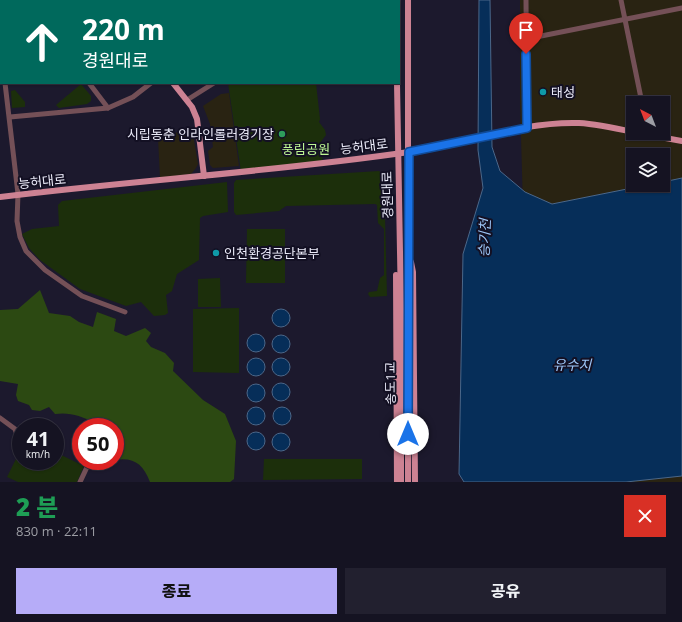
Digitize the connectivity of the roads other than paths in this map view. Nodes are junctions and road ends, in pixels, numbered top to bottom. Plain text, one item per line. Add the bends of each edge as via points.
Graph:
1 (408, 0) edge
2 (526, 0) edge
3 (621, 0) edge
4 (682, 8) edge
5 (626, 20) junction
6 (526, 39) junction
7 (5, 84) edge
8 (90, 84) edge
9 (150, 84) edge
10 (174, 84) edge
11 (212, 84) edge
12 (396, 84) edge
13 (641, 96) edge
14 (187, 100) junction
15 (397, 105) junction
16 (409, 105) junction
17 (108, 108) junction
18 (10, 117) junction
19 (527, 128) junction
20 (626, 130) edge
21 (670, 139) edge
22 (682, 141) edge
23 (409, 152) junction
24 (398, 154) junction
25 (204, 176) junction
26 (18, 194) junction
27 (0, 197) edge
28 (408, 247) junction
29 (399, 248) junction
30 (408, 307) joint
31 (401, 308) joint
32 (125, 312) dead end
33 (0, 418) edge
34 (12, 427) edge
35 (86, 470) edge
36 (80, 482) edge
37 (397, 482) edge
38 (402, 482) edge
39 (408, 482) edge
40 (415, 482) edge

1 - 16 main road, 경원대로
2 - 6 street
3 - 5 street
4 - 5 street
5 - 6 street
5 - 13 street
6 - 19 street
7 - 18 street
8 - 17 street
9 - 17 street via 133,97
10 - 14 main road
11 - 14 street
12 - 15 main road, 경원대로
14 - 25 main road via 197,119
15 - 16 main road via 403,113
15 - 24 main road, 경원대로
16 - 23 main road, 경원대로
17 - 18 street
18 - 26 street
19 - 20 main road, 능허대로 via 578,123
19 - 23 main road, 능허대로
21 - 22 main road
23 - 24 main road, 능허대로
23 - 28 main road, 경원대로
24 - 25 main road, 능허대로
24 - 29 main road, 경원대로
25 - 26 main road, 능허대로
26 - 27 main road, 능허대로
26 - 32 street via 17,221 26,251 45,270 82,296
28 - 30 main road, 경원대로
28 - 40 main road via 413,272
29 - 31 main road, 경원대로
29 - 37 main road via 396,274
30 - 39 main road, 송도1교
31 - 38 main road, 송도1교
33 - 34 street
35 - 36 street

